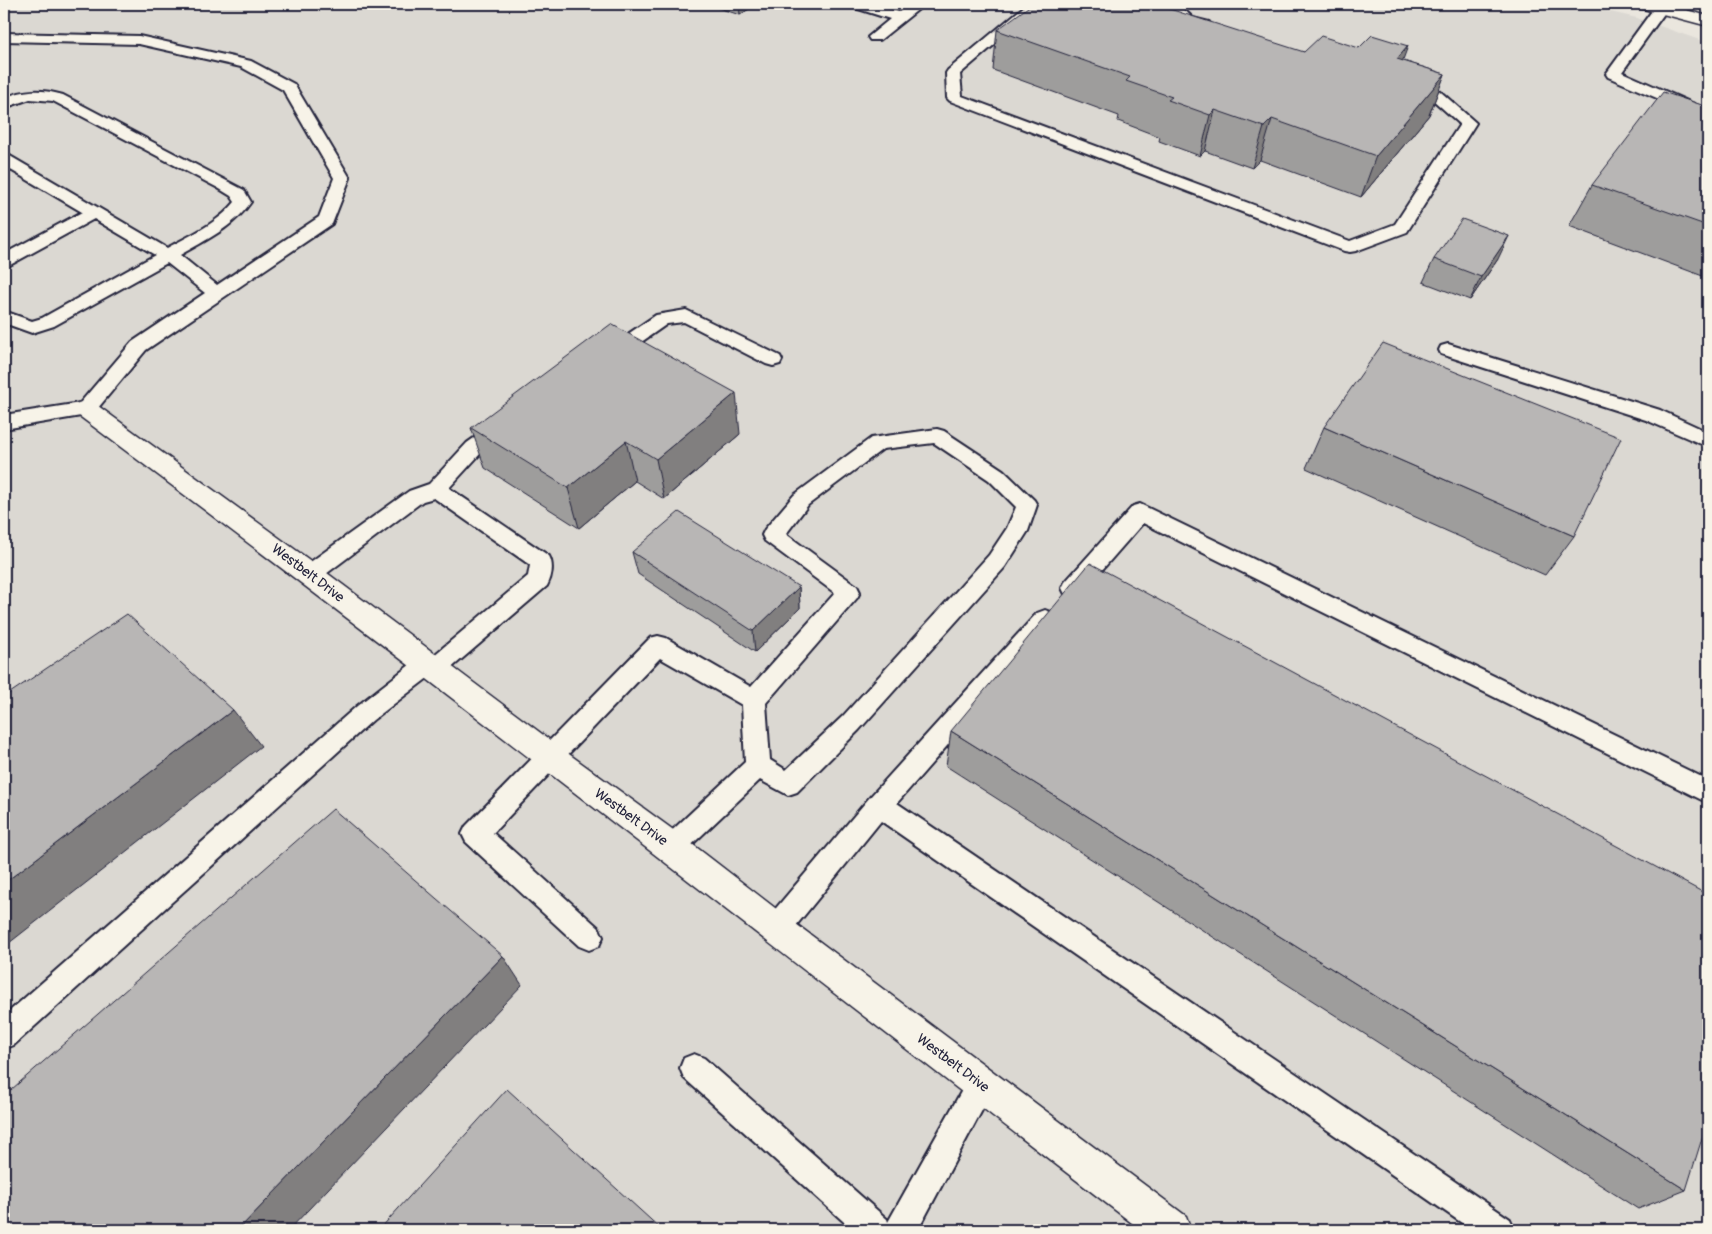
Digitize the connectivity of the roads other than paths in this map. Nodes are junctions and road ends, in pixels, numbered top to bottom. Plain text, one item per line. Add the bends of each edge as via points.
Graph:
1 (857, 4) edge
2 (918, 4) edge
3 (1035, 4) edge
4 (1170, 4) edge
5 (1657, 5) edge
6 (900, 18) junction
7 (1708, 21) edge
8 (1216, 28) edge
9 (874, 37) dead end
10 (4, 38) edge
11 (1400, 80) edge
12 (4, 103) edge
13 (1708, 115) edge
14 (4, 159) edge
15 (94, 212) junction
16 (166, 255) junction
17 (4, 261) edge
18 (217, 294) junction
19 (4, 317) edge
20 (1448, 350) dead end
21 (773, 360) dead end
22 (597, 364) edge
23 (86, 409) junction
24 (515, 420) edge
25 (4, 422) edge
26 (1708, 440) edge
27 (436, 489) junction
28 (310, 574) junction
29 (431, 666) junction
30 (754, 700) junction
31 (551, 758) junction
32 (758, 766) junction
33 (1708, 792) edge
34 (879, 805) junction
35 (672, 847) junction
36 (776, 929) junction
37 (589, 937) dead end
38 (4, 1035) edge
39 (694, 1068) dead end
40 (980, 1084) junction
41 (876, 1230) edge
42 (901, 1230) edge
43 (1170, 1230) edge
44 (1499, 1230) edge

1 - 6 lane
2 - 6 lane
3 - 11 lane via 954,73 955,98 1350,246 1400,228 1468,123 1428,88
4 - 8 lane via 1188,21
5 - 7 street
5 - 13 lane via 1613,74
6 - 9 lane
10 - 18 lane via 139,40 246,64 289,87 342,178 326,220
12 - 16 lane via 20,96 42,94 58,98 238,193 243,202 234,214
14 - 15 lane
15 - 16 lane
15 - 17 lane
16 - 18 lane
16 - 19 lane via 48,322 32,327
18 - 23 lane via 139,346
20 - 26 lane via 1653,415
21 - 22 lane via 686,316 662,319
23 - 25 lane
23 - 28 street, Westbelt Drive
24 - 27 lane via 474,448
27 - 28 lane via 416,496
27 - 29 lane via 540,562 539,580
28 - 29 street, Westbelt Drive
29 - 31 street, Westbelt Drive
29 - 38 lane via 365,713
30 - 31 lane via 658,645
30 - 32 lane
30 - 32 lane via 849,592 774,535 801,500 878,443 936,436 996,475 1027,505 1017,532 997,561 850,723 788,784
31 - 35 street, Westbelt Drive
31 - 37 lane via 475,834
32 - 35 lane
33 - 34 lane via 1140,512
34 - 36 lane
34 - 44 lane
35 - 36 street, Westbelt Drive
36 - 40 street, Westbelt Drive
39 - 41 lane
40 - 42 lane
40 - 43 street, Westbelt Drive

